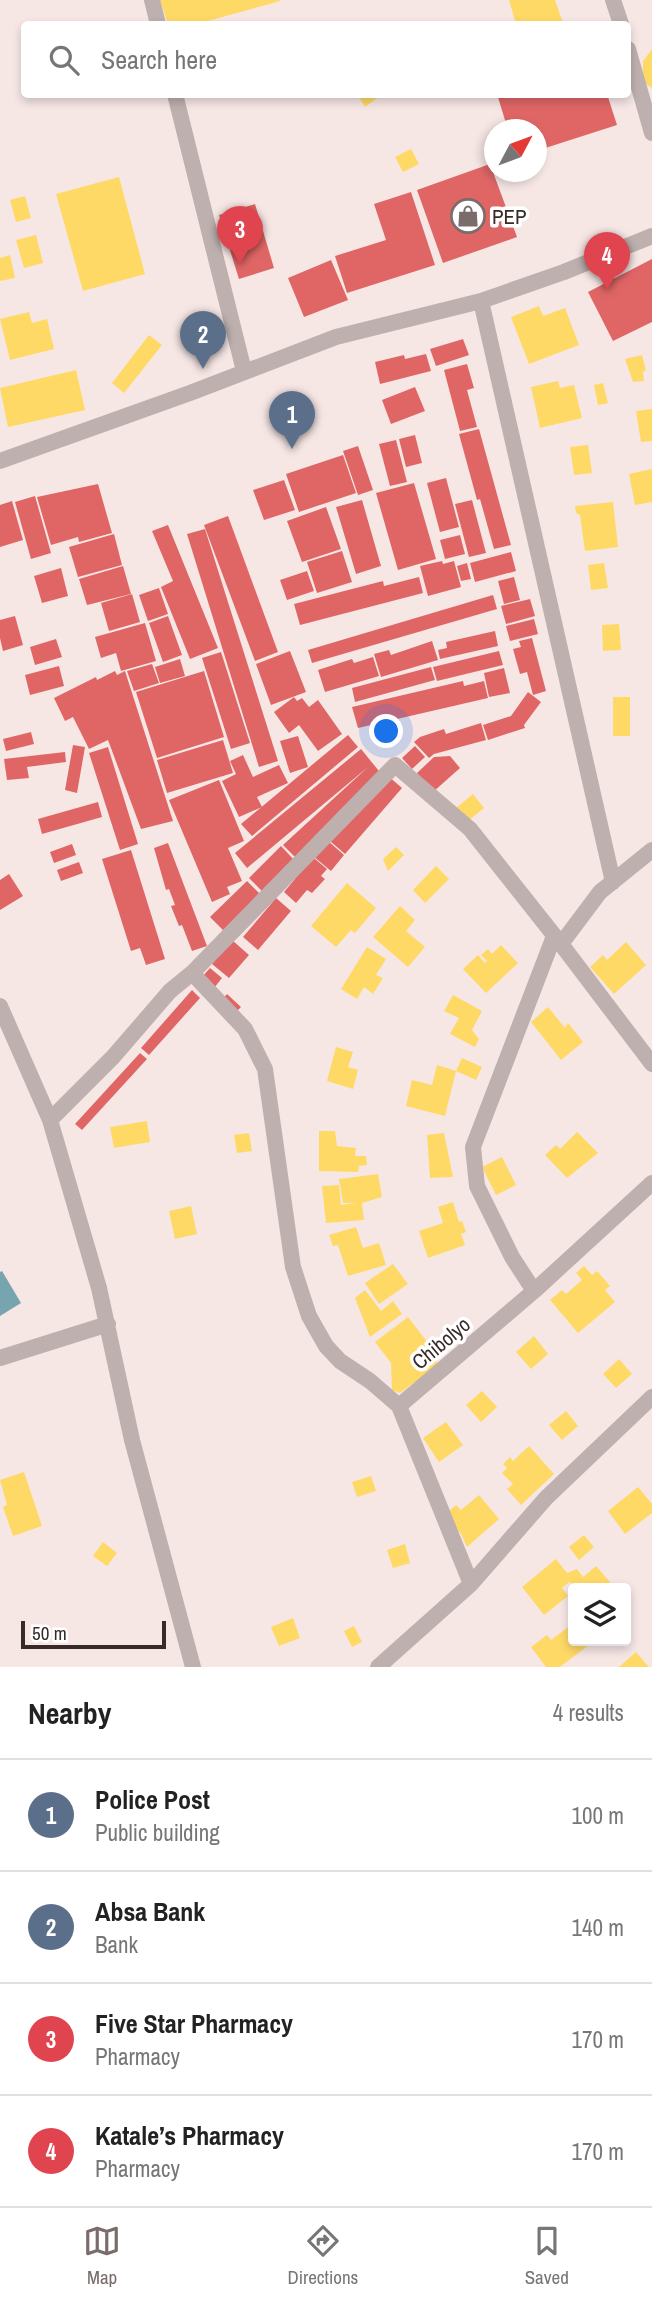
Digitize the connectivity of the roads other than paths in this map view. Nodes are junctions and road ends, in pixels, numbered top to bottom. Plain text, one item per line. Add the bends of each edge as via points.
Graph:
1 (152, 0) edge
2 (613, 0) edge
3 (157, 21) edge
4 (620, 21) edge
5 (631, 59) edge
6 (176, 98) edge
7 (652, 133) edge
8 (652, 236) edge
9 (481, 301) junction
10 (244, 371) junction
11 (0, 461) edge
12 (652, 850) edge
13 (613, 882) junction
14 (558, 940) junction
15 (192, 973) junction
16 (0, 1006) edge
17 (652, 1064) edge
18 (50, 1120) junction
19 (652, 1183) edge
20 (534, 1291) junction
21 (108, 1324) junction
22 (0, 1359) edge
23 (652, 1397) edge
24 (399, 1406) junction
25 (471, 1584) junction
26 (193, 1667) edge
27 (378, 1667) edge

1 - 3 street
2 - 4 street
5 - 7 street
6 - 10 street
8 - 9 street
9 - 10 street via 336,337
9 - 13 street
10 - 11 street
12 - 13 street
13 - 14 street
14 - 15 street via 470,829 395,765
14 - 17 street
14 - 20 street via 473,1147 477,1186
15 - 18 street
15 - 24 street via 244,1029 265,1069 293,1268 309,1316 340,1362
16 - 18 street
18 - 21 street
19 - 20 street, Chibolyo
20 - 24 street, Chibolyo
21 - 22 street
21 - 26 street via 132,1440
23 - 25 street via 546,1498
24 - 25 street
25 - 27 street

